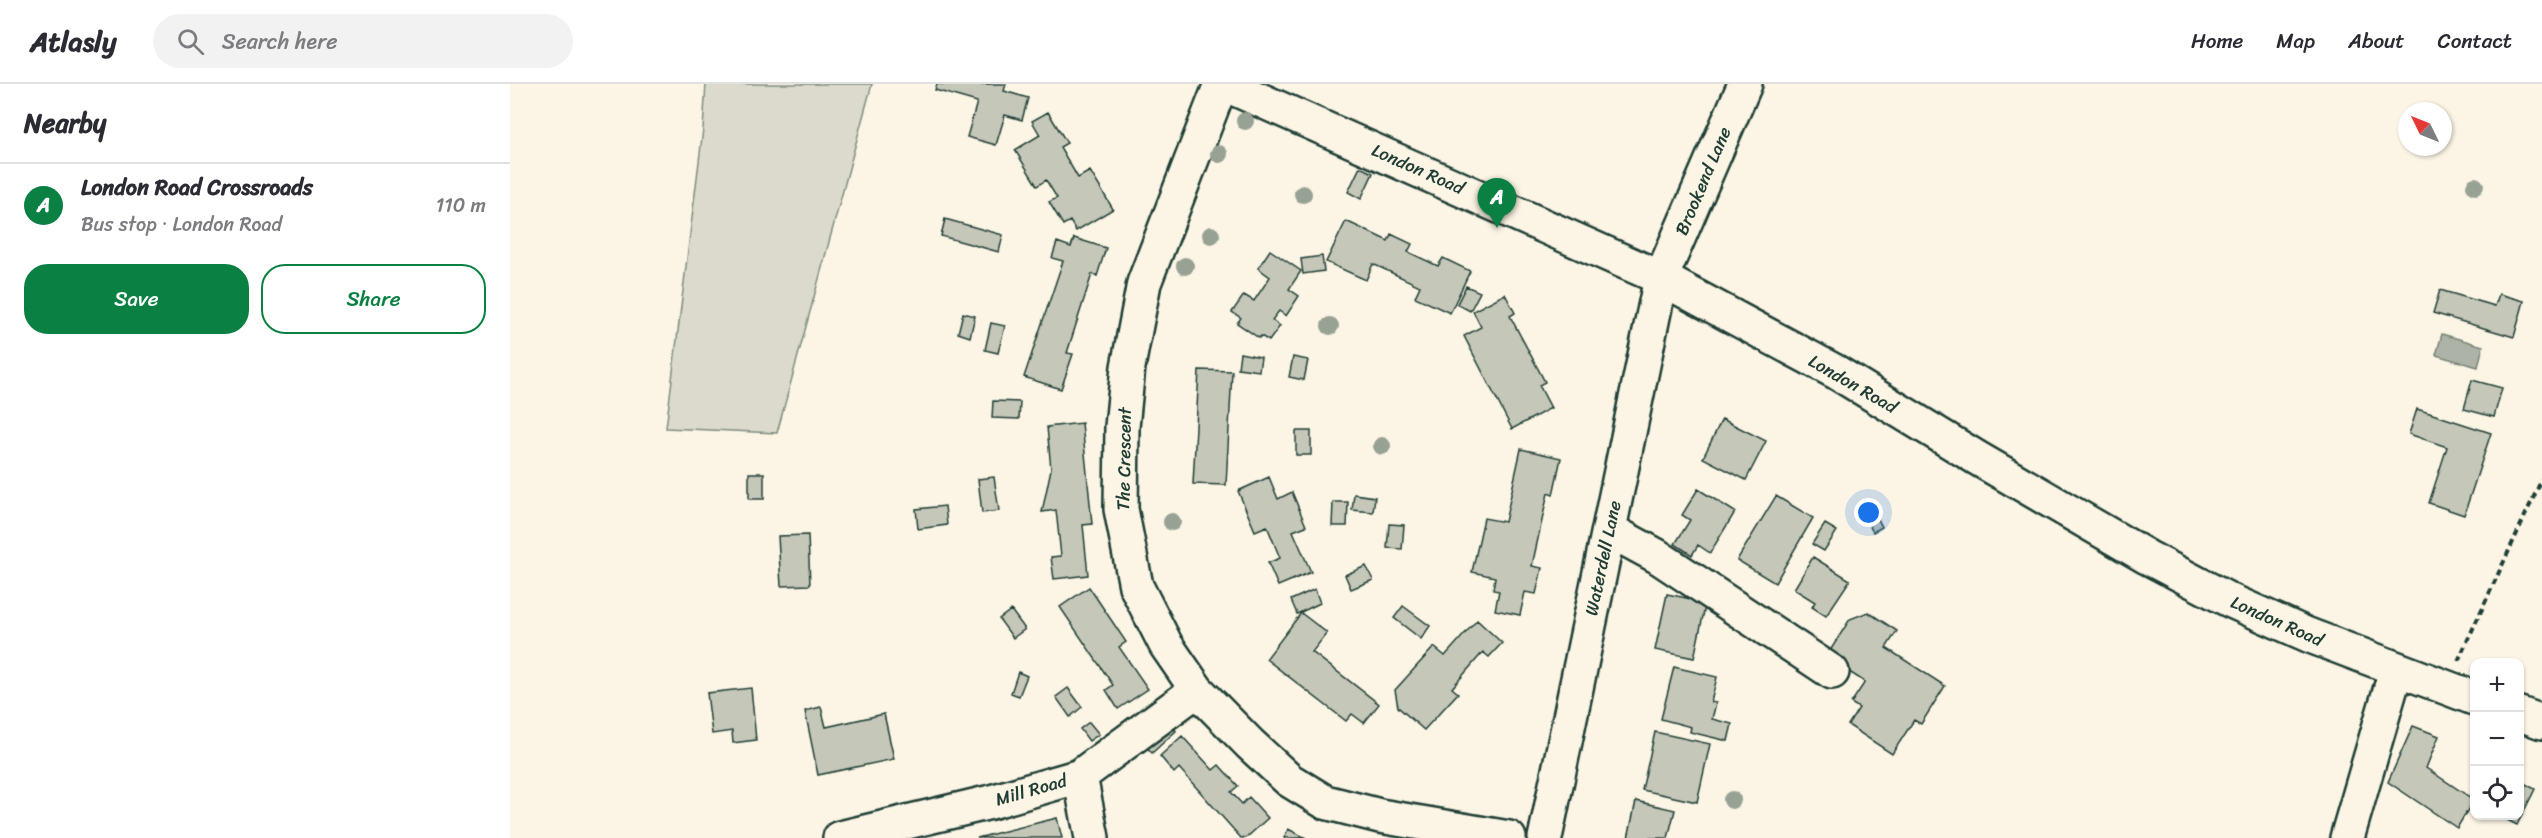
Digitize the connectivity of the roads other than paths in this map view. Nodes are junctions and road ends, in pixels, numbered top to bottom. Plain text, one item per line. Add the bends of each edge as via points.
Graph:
1 (1222, 84) edge
2 (1745, 84) edge
3 (1661, 278) junction
4 (1609, 530) junction
5 (2396, 670) junction
6 (1832, 672) dead end
7 (1197, 690) junction
8 (2460, 693) edge
9 (2524, 715) edge
10 (2542, 722) edge
11 (1080, 776) junction
12 (840, 838) edge
13 (1092, 838) edge
14 (1509, 838) edge
15 (1545, 838) edge
16 (2347, 838) edge

1 - 3 street, London Road
1 - 7 street, The Crescent via 1144,283 1128,367 1122,427 1121,509 1136,586 1166,645
2 - 3 street, Brookend Lane
3 - 4 street, Waterdell Lane
3 - 5 street, London Road via 1836,372 2147,557 2278,622
4 - 6 street via 1657,556
4 - 15 street, Waterdell Lane
5 - 8 street, London Road
5 - 16 street
7 - 11 street, Mill Road
7 - 14 street, The Crescent via 1290,780 1325,802 1380,816
9 - 10 street
11 - 12 street, Mill Road
11 - 13 street

